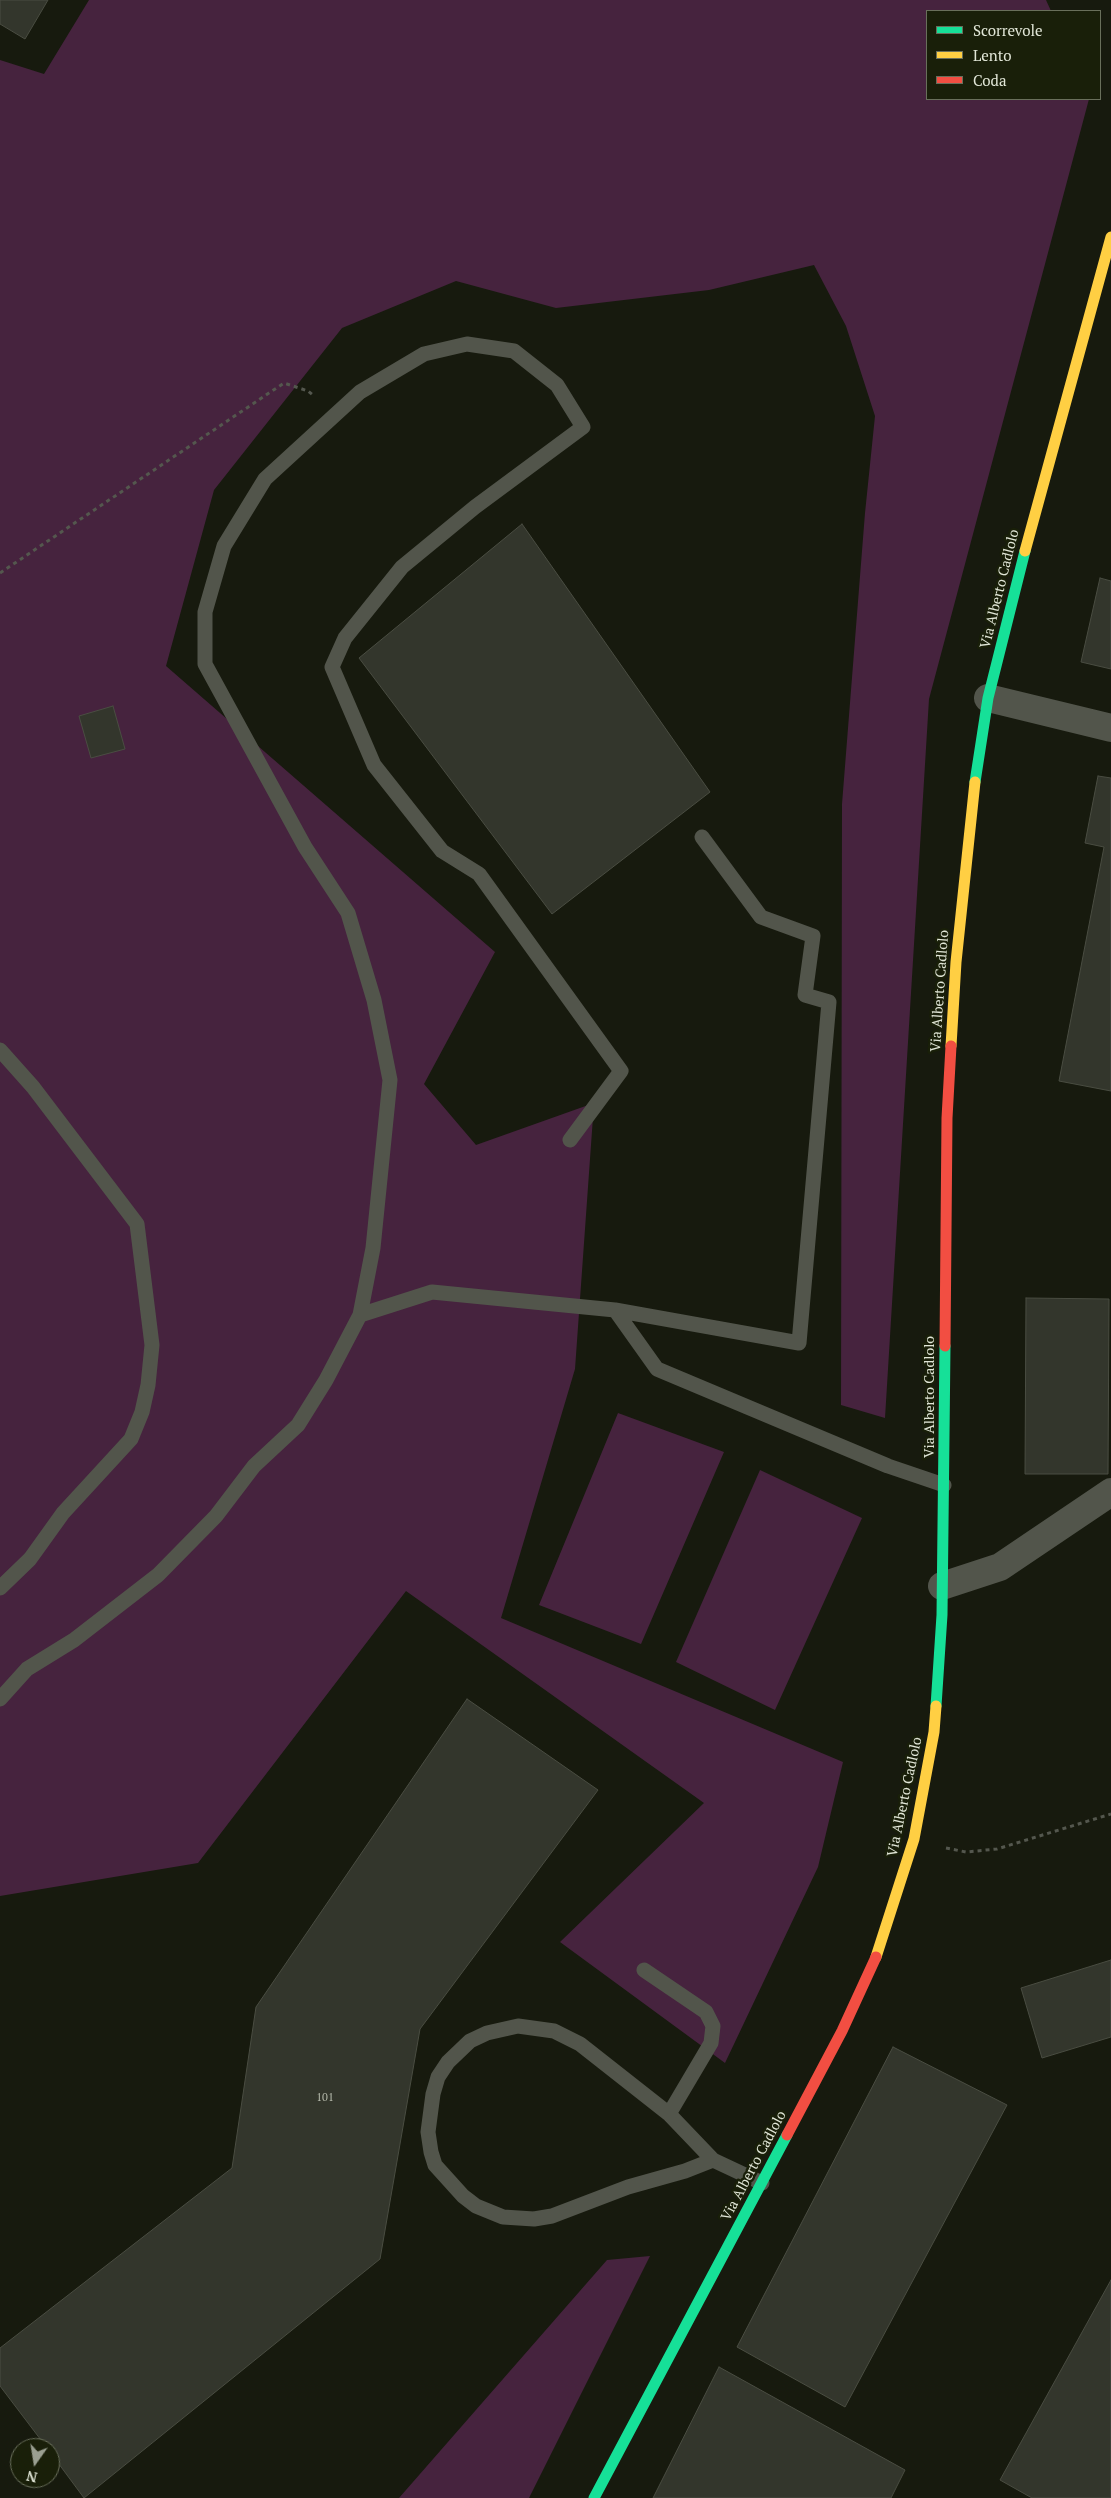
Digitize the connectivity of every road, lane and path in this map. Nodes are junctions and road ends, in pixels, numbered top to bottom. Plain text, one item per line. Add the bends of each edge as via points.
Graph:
1 (1111, 237) edge
2 (336, 414) junction
3 (0, 573) edge
4 (988, 698) junction
5 (1111, 728) edge
6 (702, 838) dead end
7 (0, 1050) edge
8 (570, 1140) dead end
9 (614, 1310) junction
10 (360, 1315) junction
11 (944, 1485) junction
12 (1111, 1492) edge
13 (942, 1586) junction
14 (0, 1588) edge
15 (0, 1699) edge
16 (1111, 1814) edge
17 (914, 1838) junction
18 (644, 1970) dead end
19 (669, 2114) junction
20 (713, 2160) junction
21 (762, 2183) junction
22 (594, 2498) edge

1 - 4 street, Via Alberto Cadlolo
2 - 3 path via 308,391 284,383
2 - 8 lane via 360,392 424,354 467,344 514,351 557,386 583,427 402,567 345,638 332,667 374,765 442,851 479,874 621,1071
2 - 10 lane via 265,479 224,546 205,612 205,664 305,847 348,914 374,1000 390,1080 373,1248
4 - 5 street
4 - 11 street, Via Alberto Cadlolo via 970,812 947,1118
6 - 9 lane via 761,917 813,936 805,995 829,1002 799,1343
7 - 14 lane via 137,1224 152,1345 142,1412 131,1439 63,1513 30,1559
9 - 10 lane via 432,1292
9 - 11 lane via 658,1369 888,1466
10 - 15 lane via 298,1425 254,1466 216,1516 158,1575 74,1640 27,1669
11 - 13 street, Via Alberto Cadlolo
12 - 13 street via 1000,1567
13 - 17 street, Via Alberto Cadlolo via 934,1732
16 - 17 path via 984,1852 959,1850
17 - 21 street, Via Alberto Cadlolo via 876,1958 842,2031
18 - 19 lane via 706,2012 713,2026 711,2043
19 - 20 lane
19 - 20 lane via 580,2044 554,2031 518,2026 487,2033 458,2050 438,2077 432,2094 428,2132 435,2165 448,2181 476,2206 517,2219 552,2216
20 - 21 lane
21 - 22 street, Via Alberto Cadlolo

